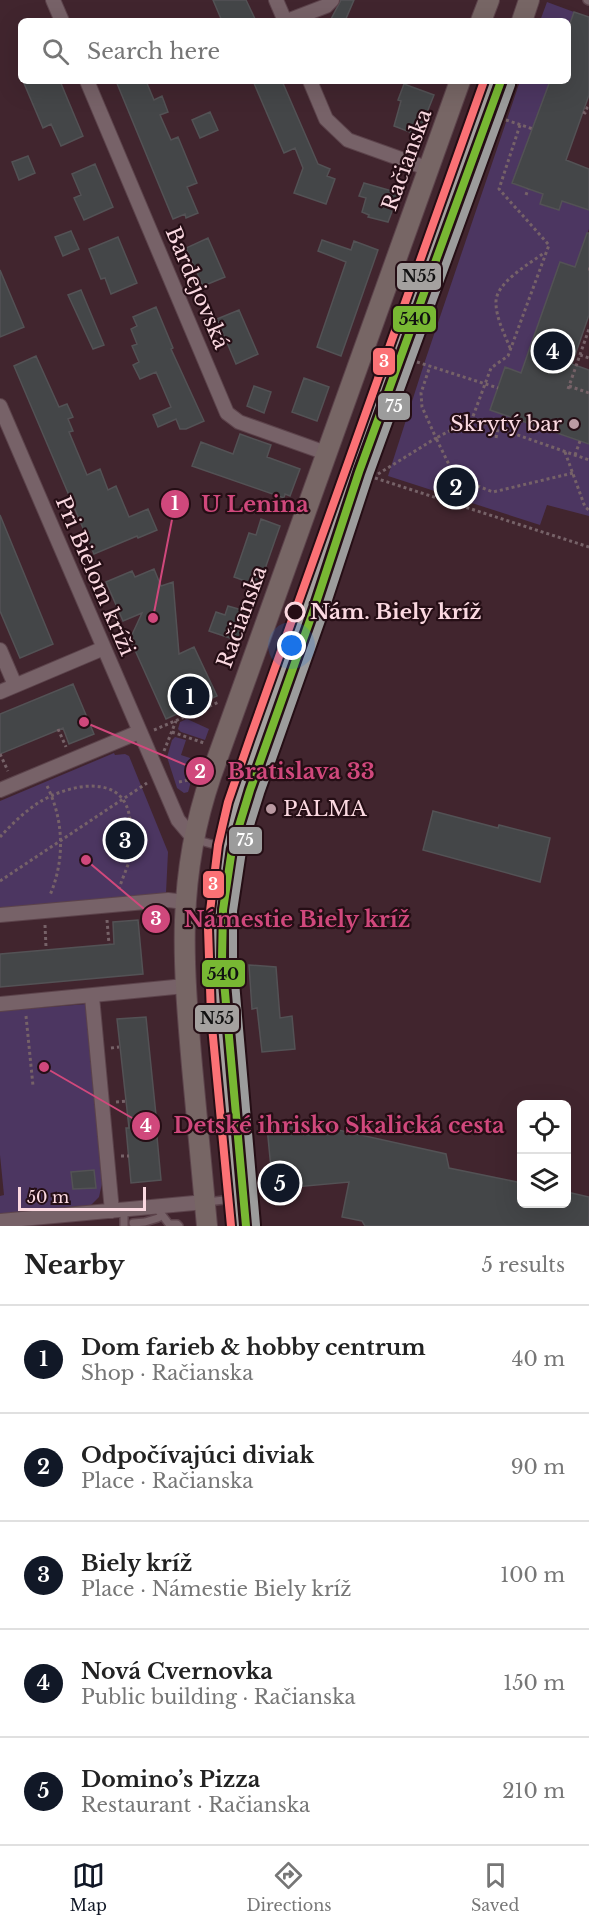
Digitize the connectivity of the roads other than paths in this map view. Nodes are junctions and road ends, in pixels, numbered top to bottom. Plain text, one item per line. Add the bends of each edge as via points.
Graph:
1 (53, 0) edge
2 (276, 0) edge
3 (332, 0) edge
4 (489, 0) edge
5 (529, 0) edge
6 (61, 18) edge
7 (285, 18) edge
8 (294, 18) edge
9 (482, 18) edge
10 (523, 18) edge
11 (88, 84) edge
12 (311, 84) edge
13 (459, 84) edge
14 (500, 84) edge
15 (429, 169) junction
16 (0, 406) edge
17 (6, 439) edge
18 (326, 453) junction
19 (104, 648) junction
20 (0, 650) edge
21 (15, 685) junction
22 (0, 692) edge
23 (146, 732) junction
24 (0, 790) edge
25 (194, 839) junction
26 (232, 849) junction
27 (185, 902) junction
28 (0, 915) edge
29 (185, 986) junction
30 (92, 996) junction
31 (0, 1004) edge
32 (243, 1197) junction
33 (205, 1202) junction
34 (118, 1210) junction
35 (159, 1212) junction
36 (0, 1221) edge
37 (133, 1223) dead end
38 (124, 1226) edge
39 (155, 1226) edge
40 (179, 1226) edge
41 (207, 1226) edge
42 (246, 1226) edge

1 - 6 street
2 - 7 street
3 - 8 street
4 - 9 main road
5 - 10 main road
11 - 18 street, Bardejovská via 227,413 239,422
12 - 15 street via 326,119 348,140
13 - 15 main road, Račianska
14 - 26 main road via 359,472
15 - 18 main road, Račianska
16 - 17 street, Pri Bielom kríži
17 - 19 street, Pri Bielom kríži
18 - 25 main road, Račianska via 207,788
19 - 21 street
19 - 23 street, Pri Bielom kríži
20 - 21 street
21 - 22 street
23 - 24 street
23 - 25 street, Pri Bielom kríži via 158,775 178,820
25 - 26 lane
25 - 27 main road, Račianska
26 - 32 main road via 222,951
27 - 28 street via 168,900 111,910
27 - 29 main road, Račianska
29 - 30 street
29 - 33 main road, Račianska
30 - 31 street
30 - 34 street
32 - 33 lane
32 - 42 main road
33 - 35 street
33 - 41 main road, Račianska
34 - 35 street
34 - 36 street
34 - 38 lane
35 - 37 lane via 145,1222
35 - 39 lane
35 - 40 lane via 170,1224

